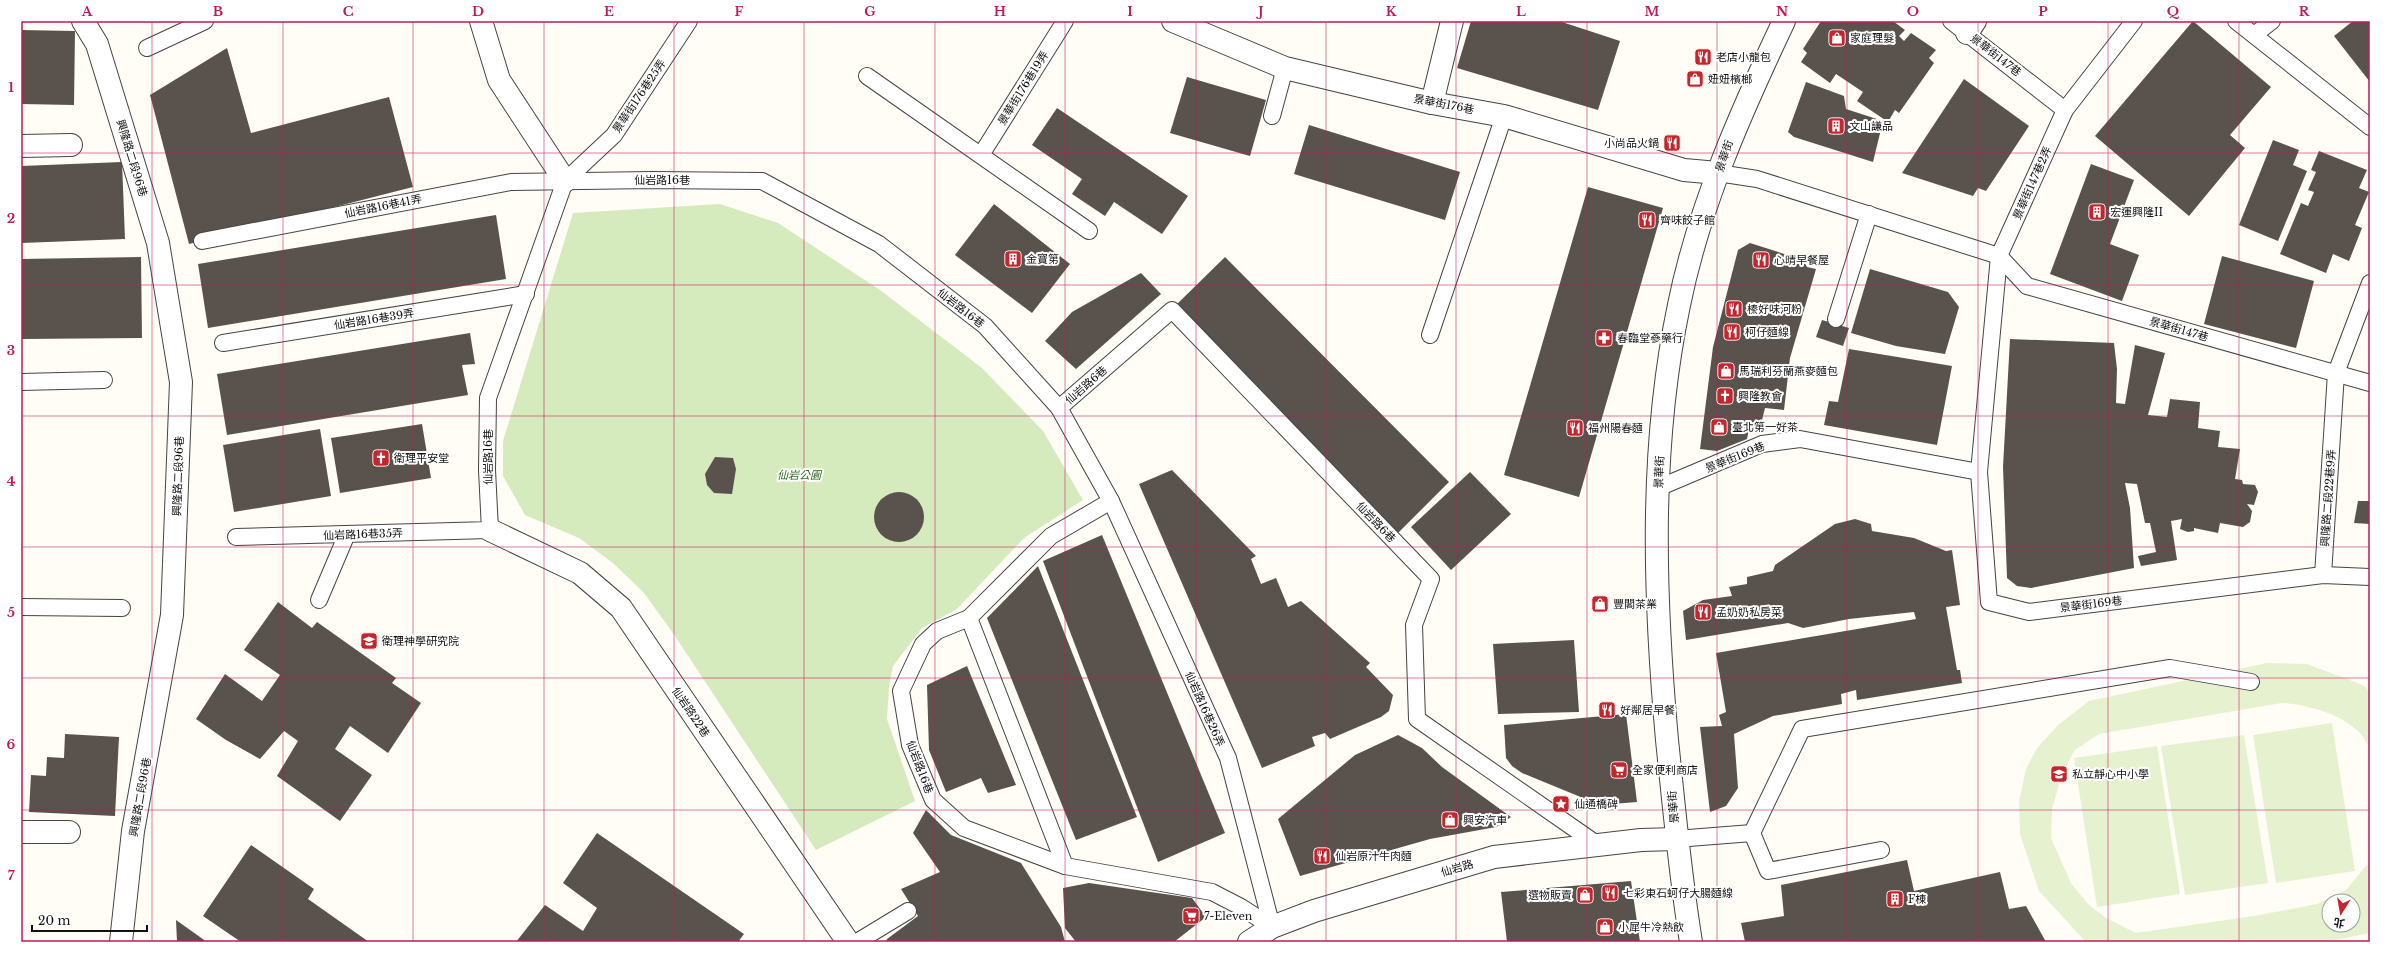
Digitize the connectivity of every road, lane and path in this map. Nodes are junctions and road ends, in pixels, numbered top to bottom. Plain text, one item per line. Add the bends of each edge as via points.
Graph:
1 (83, 21) edge
2 (205, 21) edge
3 (481, 21) edge
4 (689, 21) edge
5 (1065, 21) edge
6 (1173, 21) edge
7 (1452, 21) edge
8 (1784, 21) edge
9 (2134, 21) edge
10 (2236, 21) edge
11 (2272, 21) edge
12 (1964, 25) edge
13 (2254, 35) junction
14 (147, 48) dead end
15 (1285, 68) junction
16 (868, 76) dead end
17 (1432, 103) junction
18 (2065, 110) junction
19 (1272, 116) dead end
20 (1504, 116) junction
21 (2370, 127) edge
22 (21, 146) edge
23 (71, 146) dead end
24 (981, 156) junction
25 (1718, 173) junction
26 (565, 181) junction
27 (1869, 214) junction
28 (1089, 231) dead end
29 (202, 242) dead end
30 (1999, 256) junction
31 (2370, 283) edge
32 (526, 294) junction
33 (1836, 319) dead end
34 (1430, 334) dead end
35 (223, 343) dead end
36 (2336, 373) junction
37 (104, 380) dead end
38 (21, 382) edge
39 (2370, 383) edge
40 (1060, 408) junction
41 (1979, 472) junction
42 (1658, 488) junction
43 (1111, 501) junction
44 (490, 530) junction
45 (347, 534) junction
46 (236, 537) dead end
47 (2323, 575) junction
48 (2370, 577) edge
49 (319, 600) dead end
50 (21, 607) edge
51 (122, 608) dead end
52 (969, 618) junction
53 (2251, 682) dead end
54 (21, 832) edge
55 (69, 832) dead end
56 (1752, 833) junction
57 (1676, 838) junction
58 (1598, 845) junction
59 (1881, 850) dead end
60 (1065, 866) junction
61 (908, 911) dead end
62 (1274, 935) edge
63 (121, 942) edge
64 (848, 942) edge
65 (857, 942) edge
66 (1249, 942) edge
67 (1691, 942) edge

1 - 63 street, 興隆路二段96巷 via 97,44 158,243 181,382 172,615 133,831
2 - 14 lane
3 - 26 street via 499,80
4 - 26 lane, 景華街176巷25弄 via 614,134
5 - 24 lane, 景華街176巷19弄
6 - 15 street, 景華街176巷
7 - 17 street
8 - 25 street, 景華街 via 1734,127
9 - 18 lane
10 - 13 lane
11 - 13 lane
12 - 18 lane, 景華街147巷
13 - 21 lane
15 - 17 street, 景華街176巷
15 - 19 lane
16 - 24 lane
17 - 20 street, 景華街176巷
18 - 30 lane, 景華街147巷2弄
20 - 25 street, 景華街176巷 via 1684,170
20 - 34 lane
22 - 23 street
24 - 28 lane
25 - 27 lane via 1757,179
25 - 42 street, 景華街 via 1678,305 1667,368
26 - 29 lane, 仙岩路16巷41弄 via 511,182
26 - 32 lane, 仙岩路16巷
26 - 40 lane, 仙岩路16巷 via 762,182 879,244 985,326
27 - 30 lane
27 - 33 lane
30 - 36 lane, 景華街147巷 via 2027,286
30 - 41 lane, 景華街169巷
31 - 36 lane, 興隆路二段22巷9弄
32 - 35 lane, 仙岩路16巷39弄
32 - 44 lane, 仙岩路16巷 via 488,398 487,470
36 - 39 lane, 景華街147巷
36 - 47 lane, 興隆路二段22巷9弄
37 - 38 lane
40 - 43 lane, 仙岩路16巷
40 - 58 lane, 仙岩路6巷 via 1172,310 1431,579 1414,625 1417,719
41 - 42 lane, 景華街169巷 via 1800,439 1762,444
41 - 47 lane, 景華街169巷 via 1989,602 2029,612
42 - 57 street, 景華街 via 1658,629
43 - 52 lane, 仙岩路16巷 via 1051,536
43 - 62 lane, 仙岩路16巷26弄 via 1228,758
44 - 45 lane, 仙岩路16巷35弄
44 - 64 street, 仙岩路22巷 via 580,573 621,608
45 - 46 lane, 仙岩路16巷35弄
45 - 49 lane
47 - 48 lane
50 - 51 lane
52 - 60 lane
52 - 60 lane, 仙岩路16巷 via 937,631 923,644 901,691 910,745 933,800 964,828
53 - 56 lane via 2170,668 1802,729
54 - 55 street
56 - 57 lane
56 - 59 lane via 1768,871
57 - 58 street, 仙岩路
57 - 67 street, 景華街
58 - 62 street, 仙岩路 via 1494,857 1314,911
60 - 62 lane, 仙岩路16巷 via 1212,892 1241,907
61 - 65 lane
62 - 66 street, 仙岩路

